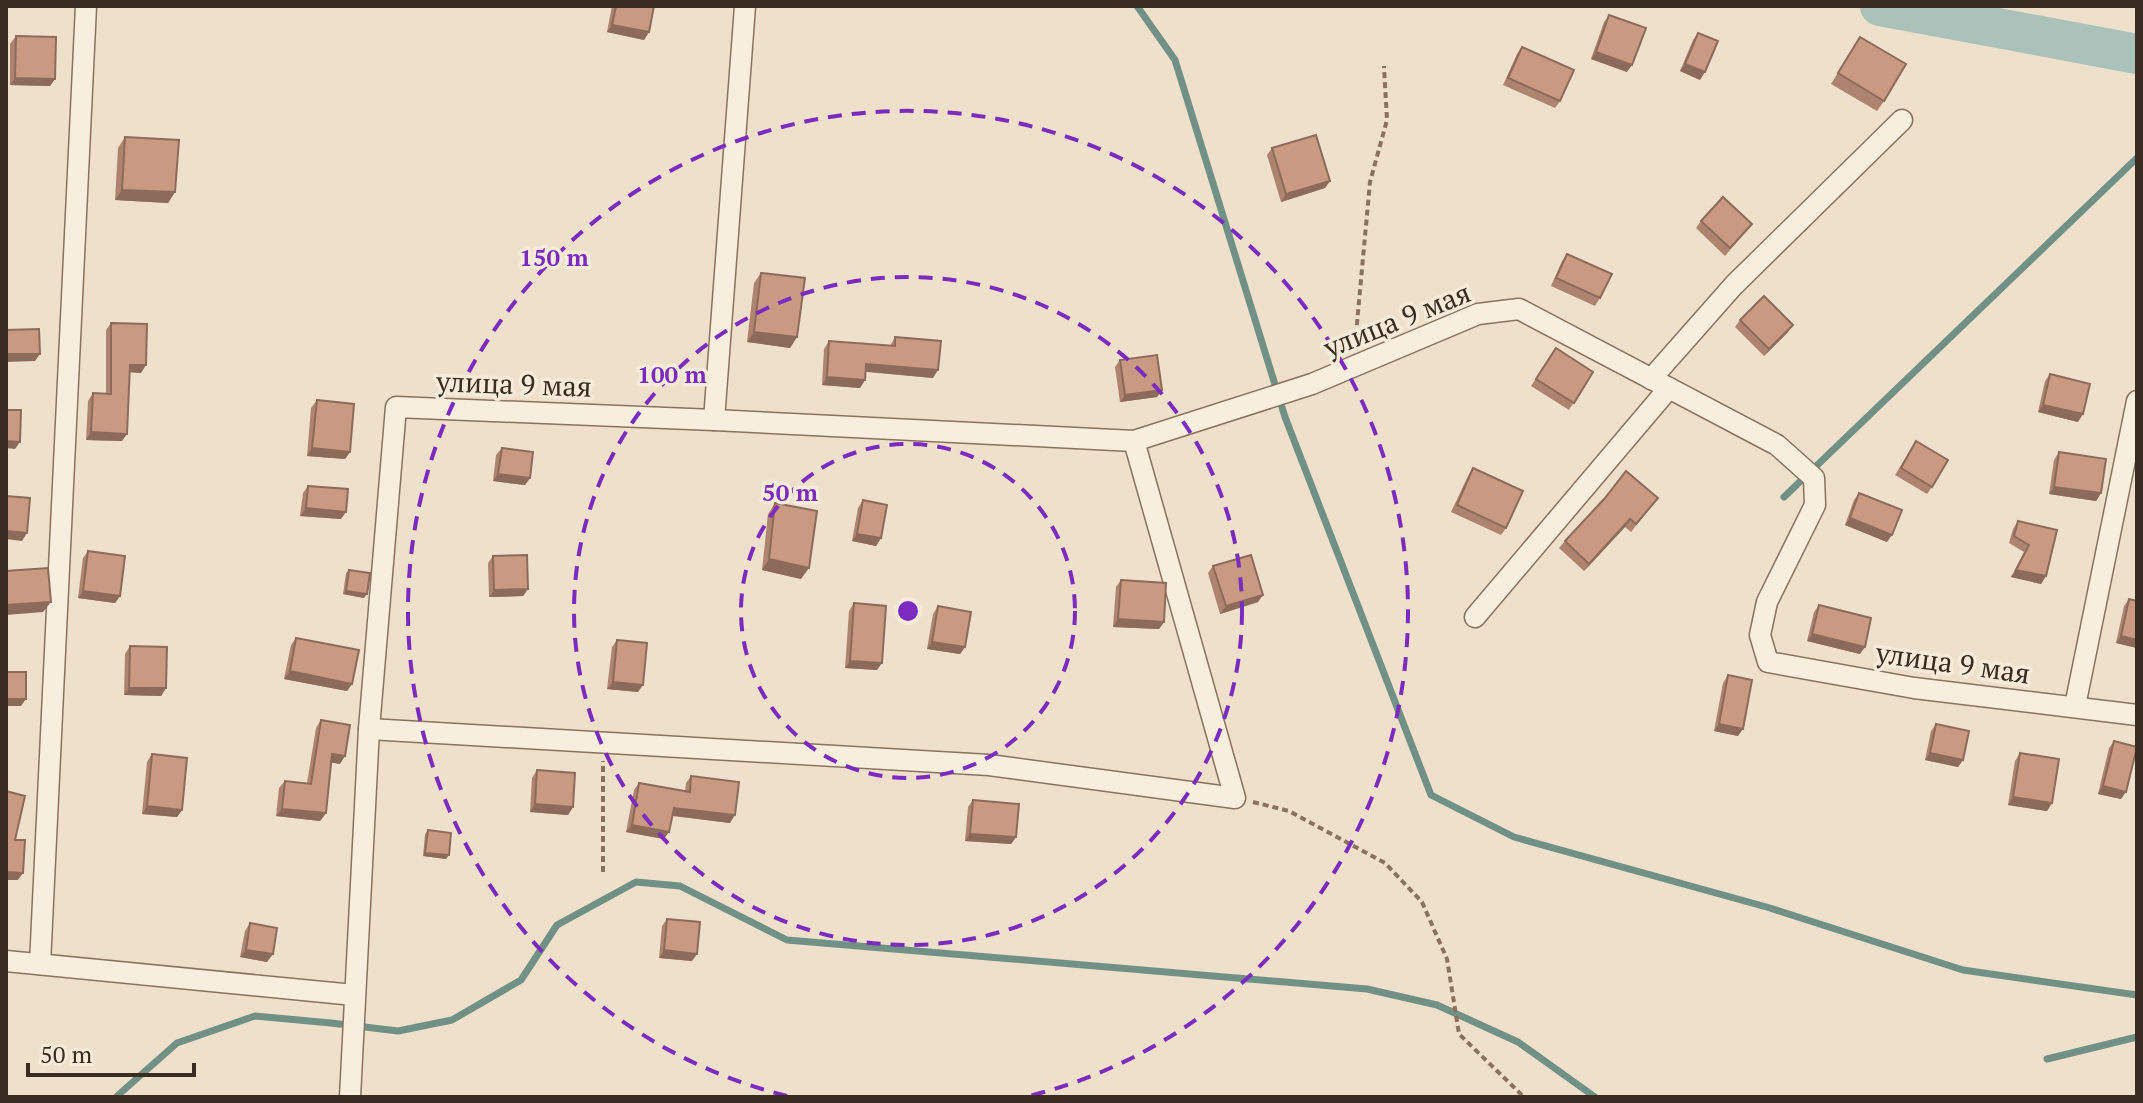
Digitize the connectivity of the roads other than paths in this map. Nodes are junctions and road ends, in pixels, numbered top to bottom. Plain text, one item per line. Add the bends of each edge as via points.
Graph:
1 (86, 6) edge
2 (745, 6) edge
3 (1902, 120) dead end
4 (1660, 383) junction
5 (2137, 401) edge
6 (714, 420) junction
7 (1134, 441) junction
8 (1475, 617) dead end
9 (2075, 706) junction
10 (2137, 715) edge
11 (369, 729) junction
12 (6, 961) edge
13 (40, 964) junction
14 (354, 995) junction
15 (350, 1097) edge

1 - 13 street
2 - 6 street
3 - 4 street via 1734,285
4 - 7 street, улица 9 мая via 1519,309 1478,314 1312,384
4 - 8 street
4 - 9 street, улица 9 мая via 1777,445 1814,478 1815,505 1767,602 1760,635 1768,662 1914,688
5 - 9 street
6 - 7 street, улица 9 мая
6 - 11 street, улица 9 мая via 396,407
7 - 11 street via 1235,798 989,765
9 - 10 street, улица 9 мая
11 - 14 street
12 - 13 street
13 - 14 street
14 - 15 street

